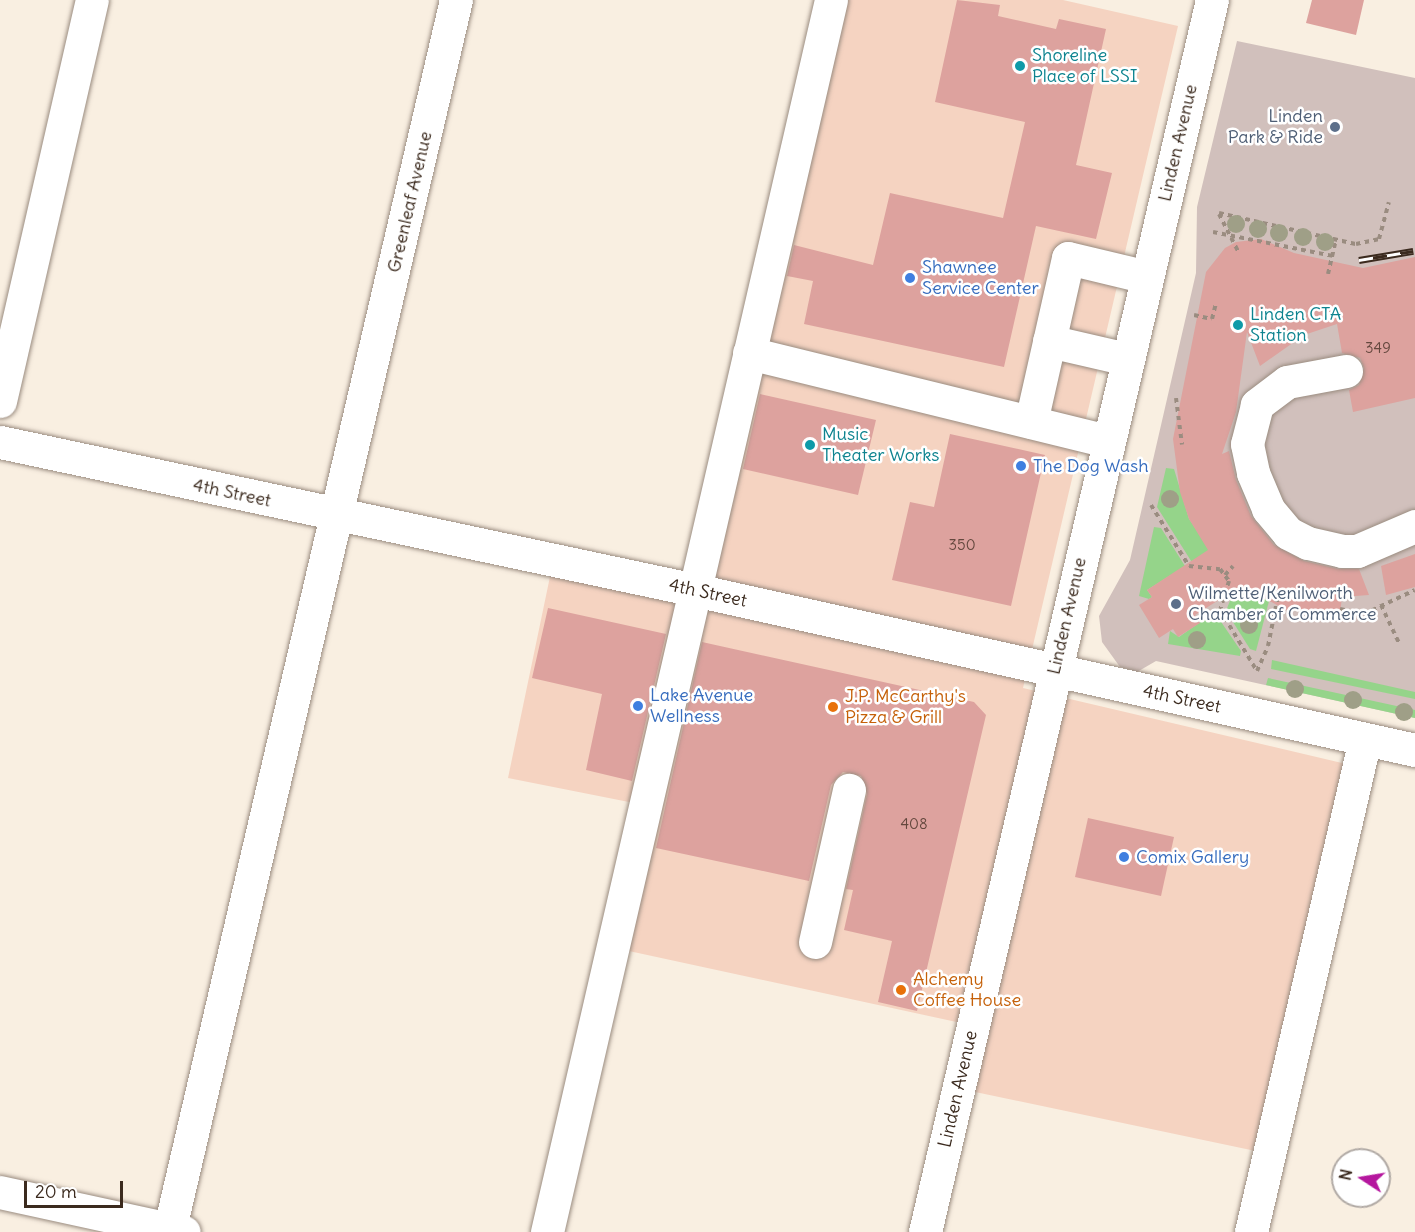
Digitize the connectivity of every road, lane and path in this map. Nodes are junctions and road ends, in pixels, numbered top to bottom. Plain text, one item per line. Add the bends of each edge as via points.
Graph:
1 (92, 0) edge
2 (456, 0) edge
3 (831, 0) edge
4 (1212, 0) edge
5 (1389, 202) dead end
6 (1213, 232) dead end
7 (1230, 236) junction
8 (1336, 240) junction
9 (1239, 254) dead end
10 (1333, 256) junction
11 (1328, 274) dead end
12 (1147, 277) junction
13 (1216, 303) dead end
14 (1194, 315) dead end
15 (1049, 341) junction
16 (749, 353) junction
17 (1127, 359) junction
18 (1346, 371) dead end
19 (1176, 398) dead end
20 (0, 401) edge
21 (1031, 422) junction
22 (1108, 441) junction
23 (0, 442) edge
24 (1182, 445) dead end
25 (1151, 505) dead end
26 (336, 516) junction
27 (1415, 526) edge
28 (1233, 566) dead end
29 (1225, 574) junction
30 (695, 590) junction
31 (1415, 590) edge
32 (1278, 596) dead end
33 (1381, 605) junction
34 (1341, 609) dead end
35 (1399, 643) dead end
36 (1054, 671) junction
37 (1365, 739) junction
38 (1415, 750) edge
39 (849, 790) dead end
40 (815, 942) dead end
41 (0, 1192) edge
42 (174, 1231) edge
43 (548, 1232) edge
44 (925, 1232) edge
45 (1251, 1232) edge

1 - 20 street
2 - 26 street, Greenleaf Avenue
3 - 16 street
4 - 12 street, Linden Avenue
5 - 8 path via 1379,239 1356,244
6 - 7 path
7 - 8 path via 1218,213
7 - 9 path
7 - 10 path
8 - 10 path
10 - 11 path
12 - 15 street via 1068,258
12 - 17 street, Linden Avenue
13 - 14 path via 1212,319
15 - 17 street
15 - 21 street
16 - 21 street
16 - 30 street
17 - 22 street, Linden Avenue
18 - 27 street via 1287,382 1257,405 1247,444 1253,473 1268,509 1288,533 1308,543 1342,551 1357,551
19 - 24 path
21 - 22 street
22 - 36 street, Linden Avenue
23 - 26 street, 4th Street
25 - 29 path via 1189,566 1220,569
26 - 30 street, 4th Street
26 - 42 street, Greenleaf Avenue
28 - 29 path
29 - 32 path via 1229,580 1220,610 1257,671 1268,646
30 - 36 street, 4th Street
30 - 43 street
31 - 33 path
33 - 34 path via 1364,614
33 - 35 path
36 - 37 street, 4th Street
36 - 44 street, Linden Avenue
37 - 38 street, 4th Street
37 - 45 street
39 - 40 street
41 - 42 street

